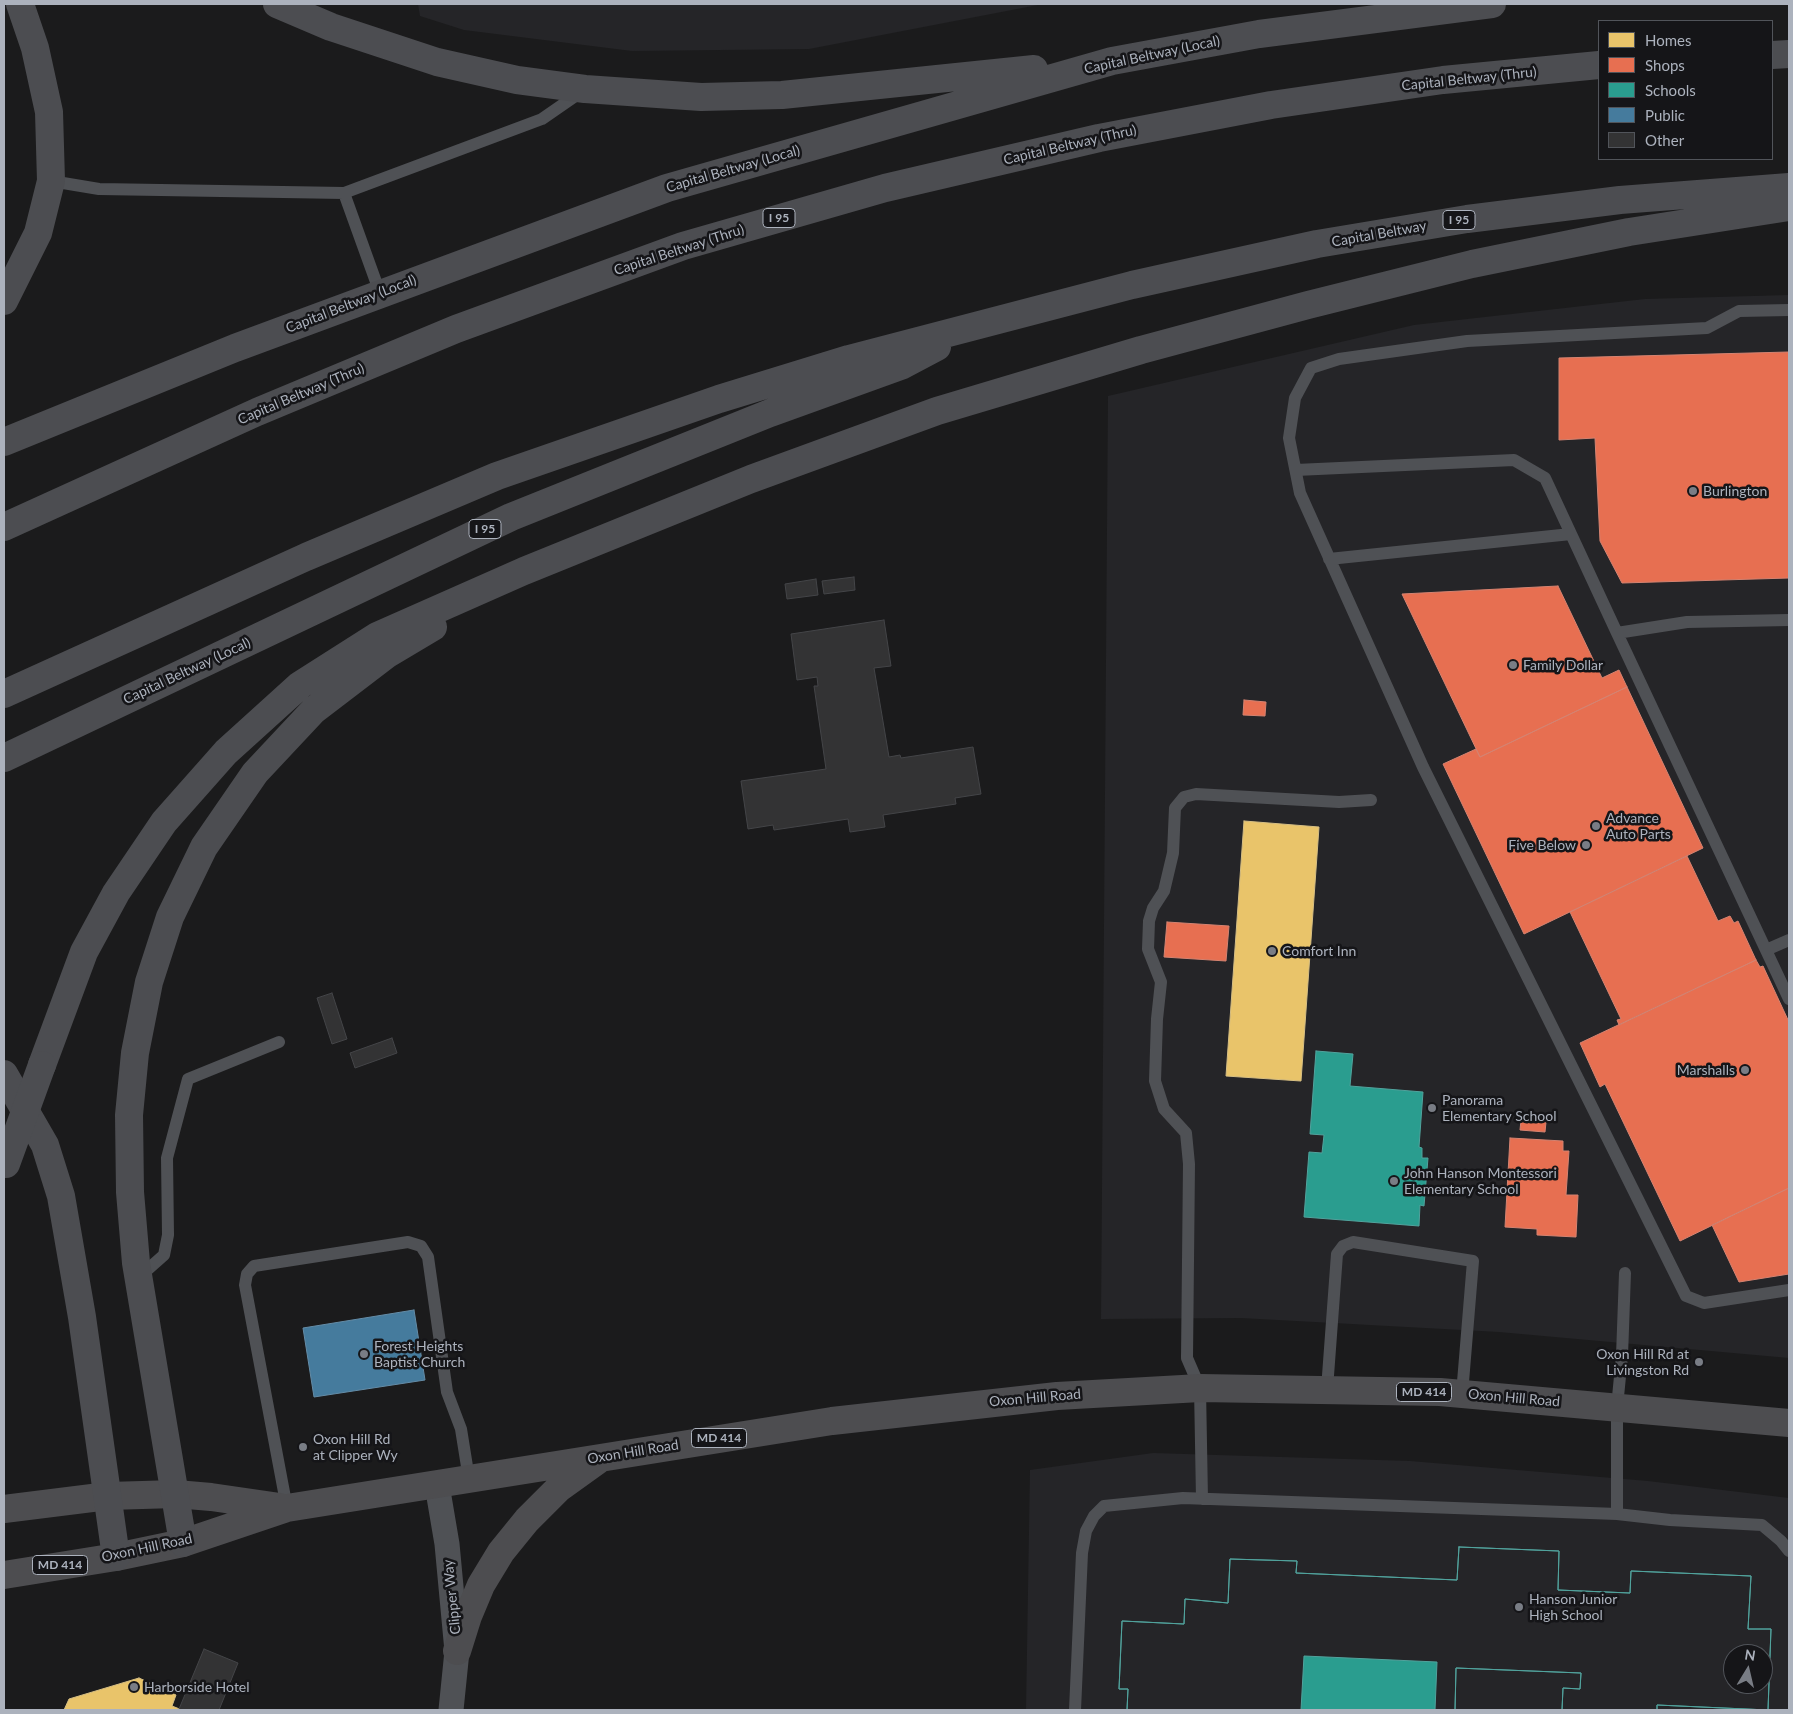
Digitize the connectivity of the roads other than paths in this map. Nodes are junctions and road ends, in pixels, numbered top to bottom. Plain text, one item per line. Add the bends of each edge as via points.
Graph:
1 (20, 4) edge
2 (277, 4) edge
3 (1492, 4) edge
4 (1789, 54) edge
5 (1773, 55) edge
6 (1112, 61) junction
7 (1598, 65) edge
8 (585, 89) junction
9 (51, 181) junction
10 (1789, 187) edge
11 (344, 193) junction
12 (1789, 207) edge
13 (380, 292) junction
14 (4, 301) edge
15 (1789, 310) edge
16 (976, 326) junction
17 (4, 442) edge
18 (1296, 470) junction
19 (4, 527) edge
20 (1571, 534) junction
21 (1330, 559) junction
22 (524, 571) junction
23 (1789, 620) edge
24 (1617, 633) junction
25 (4, 694) edge
26 (4, 758) edge
27 (1371, 800) dead end
28 (1789, 940) edge
29 (1766, 950) junction
30 (1789, 999) edge
31 (279, 1042) dead end
32 (4, 1074) edge
33 (5, 1167) edge
34 (1625, 1272) dead end
35 (138, 1278) junction
36 (1789, 1290) edge
37 (1200, 1388) junction
38 (1327, 1389) junction
39 (1462, 1394) junction
40 (1617, 1407) junction
41 (1789, 1422) edge
42 (606, 1455) junction
43 (469, 1479) junction
44 (437, 1485) junction
45 (176, 1494) junction
46 (108, 1496) junction
47 (1202, 1499) junction
48 (287, 1508) junction
49 (4, 1509) edge
50 (1617, 1514) junction
51 (183, 1542) junction
52 (1789, 1552) edge
53 (116, 1557) junction
54 (4, 1575) edge
55 (457, 1651) junction
56 (451, 1710) edge
57 (1075, 1710) edge

1 - 9 highway via 35,48 48,112
2 - 8 highway via 331,27 437,62 518,80
3 - 6 highway, Capital Beltway (Local) via 1258,34
4 - 5 highway
6 - 8 highway via 782,95 701,97
6 - 13 highway, Capital Beltway (Local) via 667,188
7 - 19 highway, Capital Beltway (Thru) / I 95 via 1405,86 1271,105 1099,138 885,188 683,246 456,329 257,412
8 - 11 lane via 542,118
9 - 11 lane via 99,189
9 - 14 highway via 38,233
10 - 16 highway, Capital Beltway / I 95 via 1620,200 1467,219 1335,241 1132,285
11 - 13 lane
12 - 22 highway via 1629,232 1472,264 1140,350 936,411 751,479
13 - 17 highway, Capital Beltway (Local)
15 - 18 lane via 1739,312 1707,328 1467,342 1339,359 1311,368 1295,398 1290,438
16 - 25 highway, I 95 via 850,359 720,399 497,476 306,557
16 - 26 highway, Capital Beltway (Local) / I 95 via 903,365 770,413 511,517
18 - 20 lane via 1514,460 1545,478
18 - 21 lane via 1300,493
20 - 21 lane
20 - 24 lane
21 - 36 lane via 1423,767 1686,1296 1704,1304
22 - 33 highway, bridge via 377,636 300,685 226,752 164,822 116,893 84,952
22 - 35 highway via 386,655 314,710 255,773 204,847 167,927 149,982 135,1053 129,1115 130,1192
23 - 24 lane via 1687,622
24 - 29 lane
27 - 37 lane via 1340,802 1196,794 1184,797 1175,808 1173,853 1164,891 1148,921 1148,949 1161,982 1155,1081 1164,1109 1186,1133 1190,1164 1186,1358
28 - 29 lane
29 - 30 lane
31 - 35 lane via 188,1079 167,1158 168,1235 164,1255
32 - 46 highway via 45,1145 61,1196
34 - 40 lane
35 - 45 highway
37 - 38 main road, Oxon Hill Road / MD 414
37 - 42 main road, Oxon Hill Road / MD 414 via 976,1403
37 - 47 lane
38 - 39 main road, Oxon Hill Road / MD 414
38 - 39 lane via 1337,1254 1343,1246 1353,1242 1474,1261
39 - 40 main road, Oxon Hill Road / MD 414
40 - 41 main road, Oxon Hill Road / MD 414
40 - 50 lane
42 - 43 main road, Oxon Hill Road / MD 414
42 - 55 main road via 558,1489 501,1552 481,1585
43 - 44 main road, Oxon Hill Road / MD 414
43 - 48 lane via 461,1429 447,1392 428,1257 421,1246 408,1242 254,1266 247,1274 245,1285
44 - 48 main road, Oxon Hill Road / MD 414
44 - 55 street, Clipper Way via 447,1544
45 - 46 main road, Oxon Hill Road / MD 414
45 - 48 main road, Oxon Hill Road / MD 414
45 - 51 highway
46 - 49 main road, Oxon Hill Road / MD 414
46 - 53 highway
47 - 50 lane
47 - 57 lane via 1120,1503 1104,1506 1094,1516 1086,1531 1082,1553
48 - 51 main road, Oxon Hill Road / MD 414
50 - 52 lane via 1762,1525 1781,1540
51 - 53 main road, Oxon Hill Road / MD 414
53 - 54 main road, Oxon Hill Road / MD 414
55 - 56 street, Clipper Way

